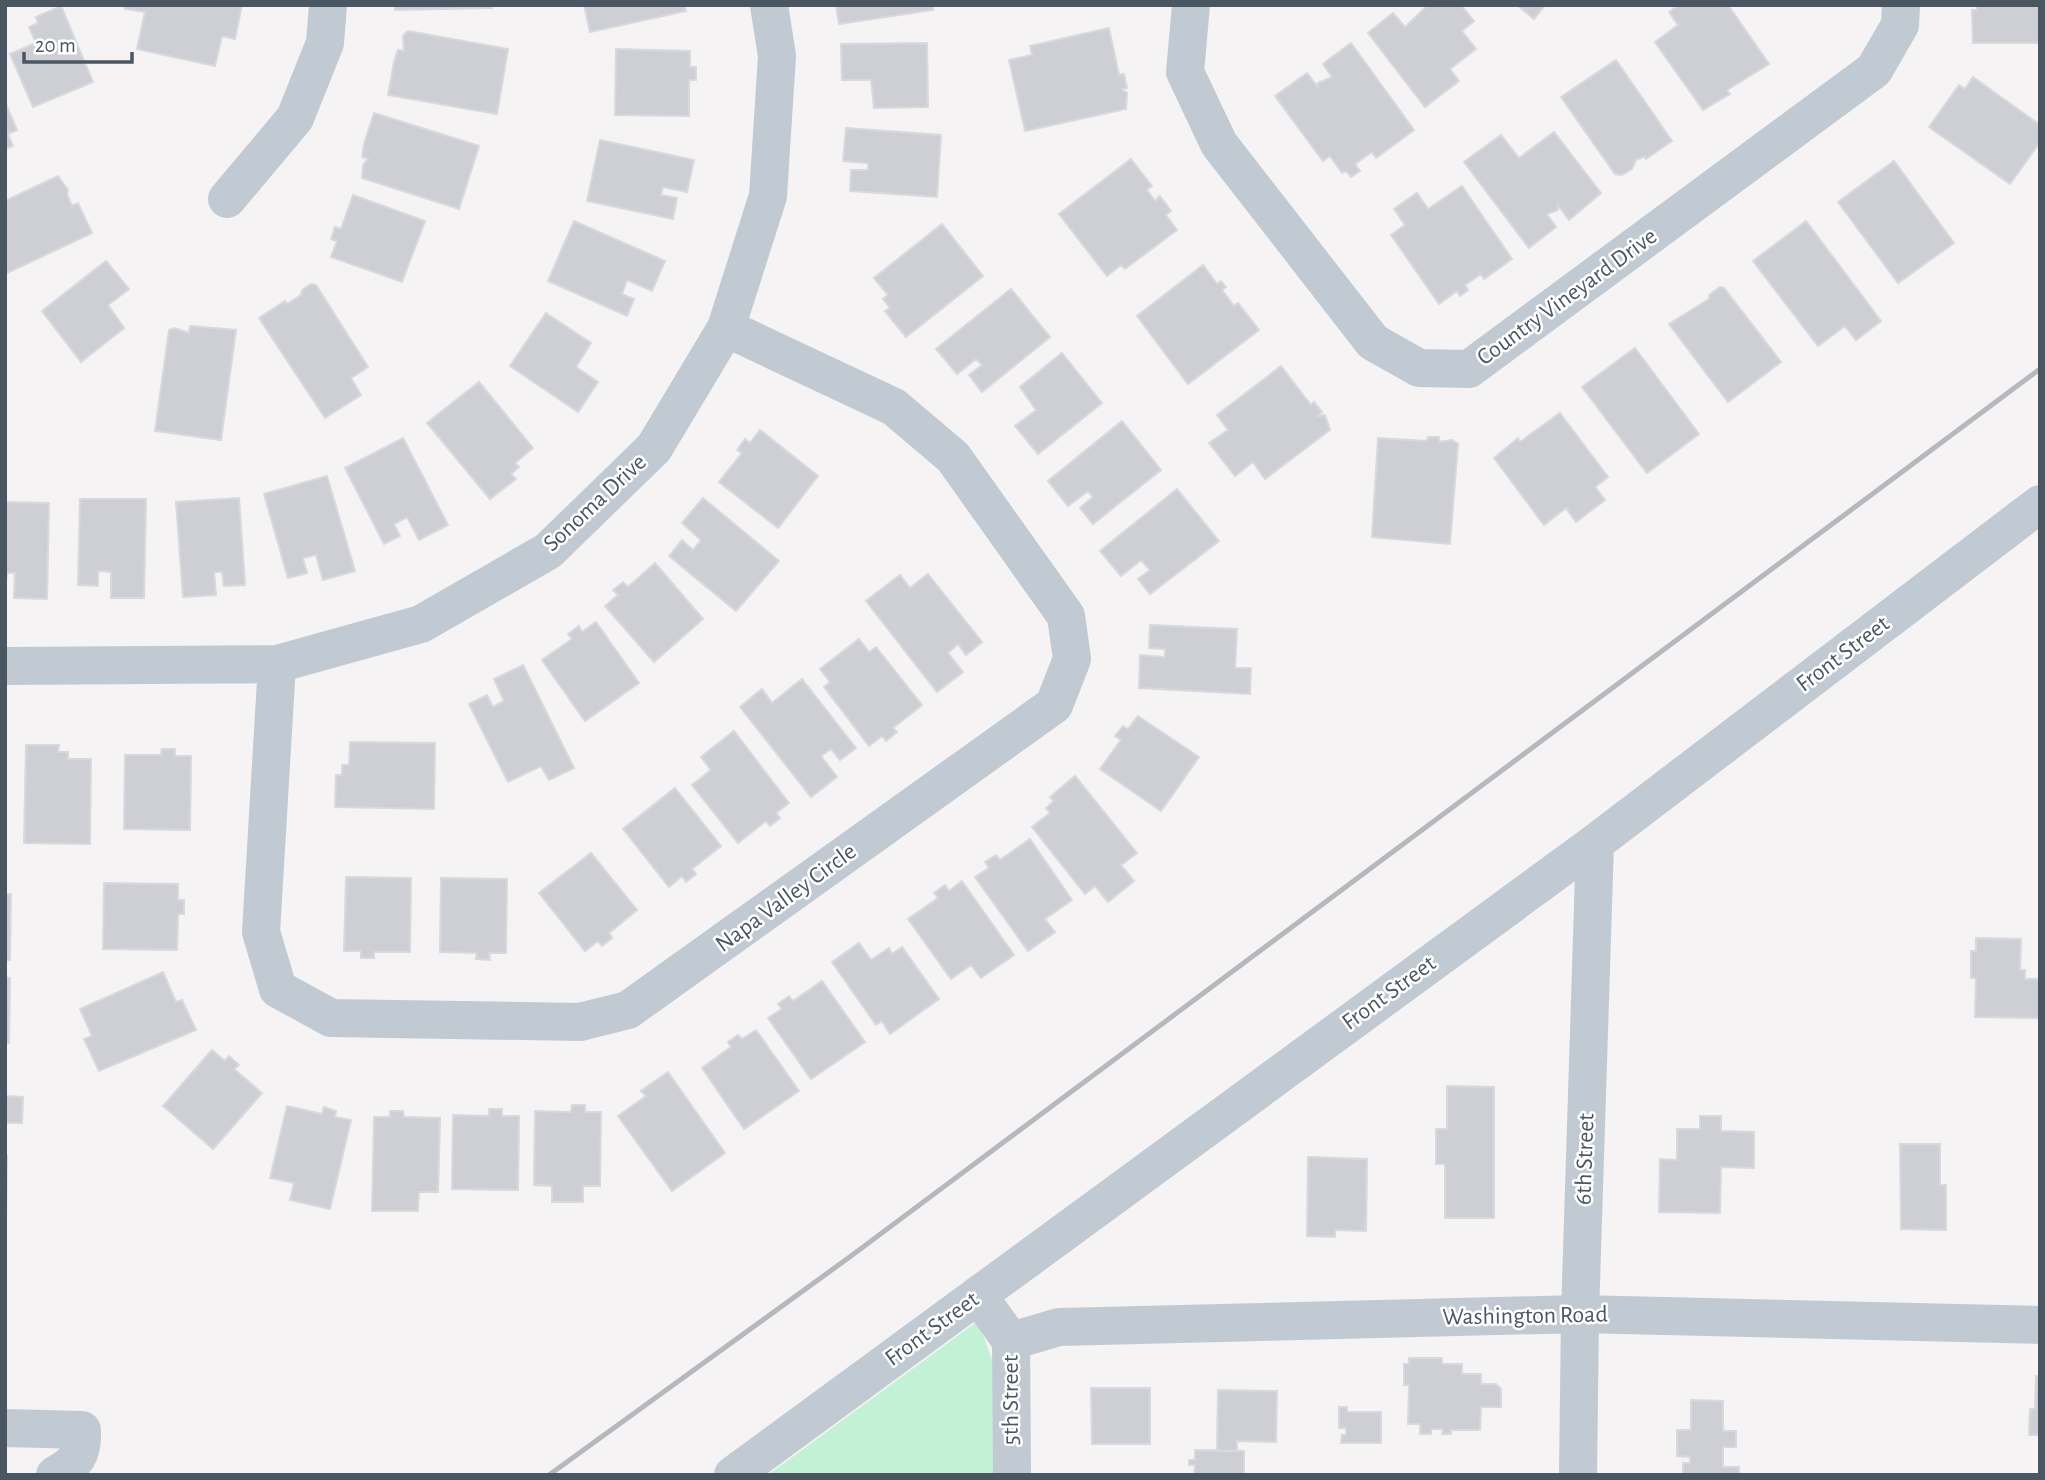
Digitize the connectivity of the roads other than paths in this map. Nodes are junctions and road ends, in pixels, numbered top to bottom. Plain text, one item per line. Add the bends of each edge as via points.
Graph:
1 (328, 5) edge
2 (769, 5) edge
3 (1191, 5) edge
4 (1900, 5) edge
5 (227, 199) dead end
6 (726, 328) junction
7 (2040, 504) edge
8 (277, 664) junction
9 (5, 666) edge
10 (1595, 843) junction
11 (978, 1295) junction
12 (1580, 1314) junction
13 (2040, 1325) edge
14 (1011, 1341) junction
15 (5, 1428) edge
16 (55, 1475) edge
17 (733, 1475) edge
18 (1012, 1475) edge
19 (1578, 1475) edge

1 - 5 street via 325,43 295,118
2 - 6 street, Sonoma Drive via 777,56 768,195
3 - 4 street, Country Vineyard Drive via 1185,72 1219,144 1373,342 1419,368 1469,369 1874,70 1900,25
6 - 8 street, Sonoma Drive via 654,448 548,551 421,624
6 - 8 street, Napa Valley Circle via 894,407 953,457 1066,616 1072,659 1054,705 628,1010 580,1022 331,1018 278,989 261,932
7 - 10 street, Front Street
8 - 9 street, Sonoma Drive
10 - 11 street, Front Street
10 - 12 street, 6th Street
11 - 14 street, 5th Street
11 - 17 street, Front Street
12 - 13 street, Washington Road
12 - 14 street, Washington Road via 1059,1326
12 - 19 street, 6th Street
14 - 18 street, 5th Street
15 - 16 street via 82,1430 82,1449 68,1468

